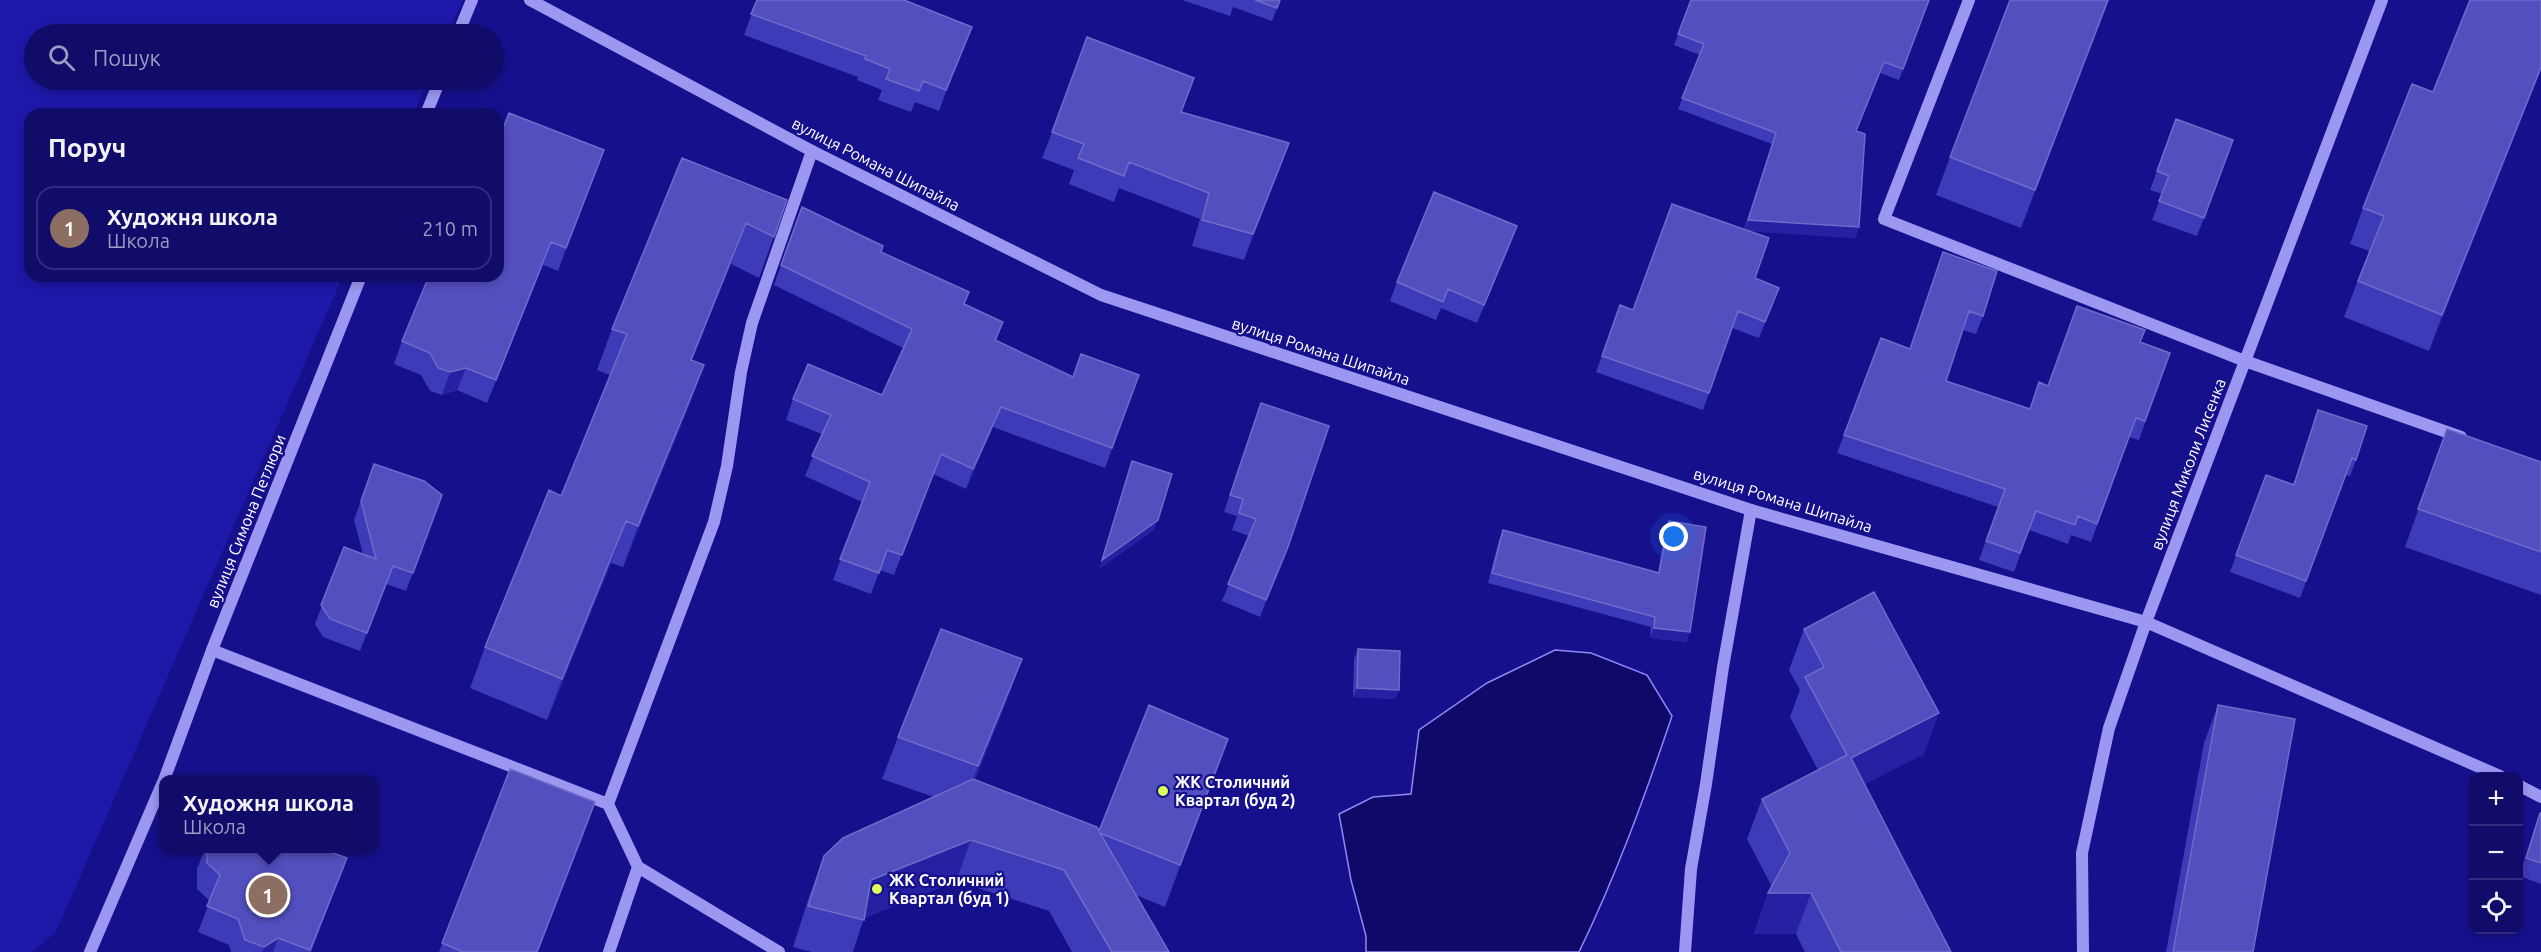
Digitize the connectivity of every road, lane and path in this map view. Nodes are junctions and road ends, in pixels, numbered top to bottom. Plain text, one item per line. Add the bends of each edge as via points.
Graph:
1 (472, 0) edge
2 (530, 0) edge
3 (1969, 0) edge
4 (2382, 0) edge
5 (462, 24) edge
6 (436, 90) edge
7 (428, 108) edge
8 (812, 151) junction
9 (359, 282) edge
10 (2245, 361) junction
11 (2475, 442) edge
12 (1751, 510) junction
13 (2146, 622) junction
14 (212, 650) junction
15 (2489, 772) edge
16 (166, 775) edge
17 (2523, 788) edge
18 (159, 793) edge
19 (2541, 798) edge
20 (608, 804) junction
21 (639, 867) junction
22 (90, 952) edge
23 (609, 952) edge
24 (779, 952) edge
25 (1685, 952) edge
26 (2083, 952) edge

1 - 5 street
2 - 8 street, вулиця Романа Шипайла
3 - 10 street via 1884,219
4 - 10 street, вулиця Миколи Лисенка
6 - 7 street
8 - 12 street, вулиця Романа Шипайла via 1101,296
8 - 20 street via 752,323 714,522
9 - 14 street, вулиця Симона Петлюри
10 - 11 street
10 - 13 street, вулиця Миколи Лисенка
12 - 13 street, вулиця Романа Шипайла
12 - 25 street via 1691,869
13 - 15 street, вулиця Романа Шипайла
13 - 26 street, вулиця Миколи Лисенка via 2109,728 2082,853
14 - 16 street, вулиця Симона Петлюри
14 - 20 street
17 - 19 street
18 - 22 street, вулиця Симона Петлюри
20 - 21 street
21 - 23 street
21 - 24 street

